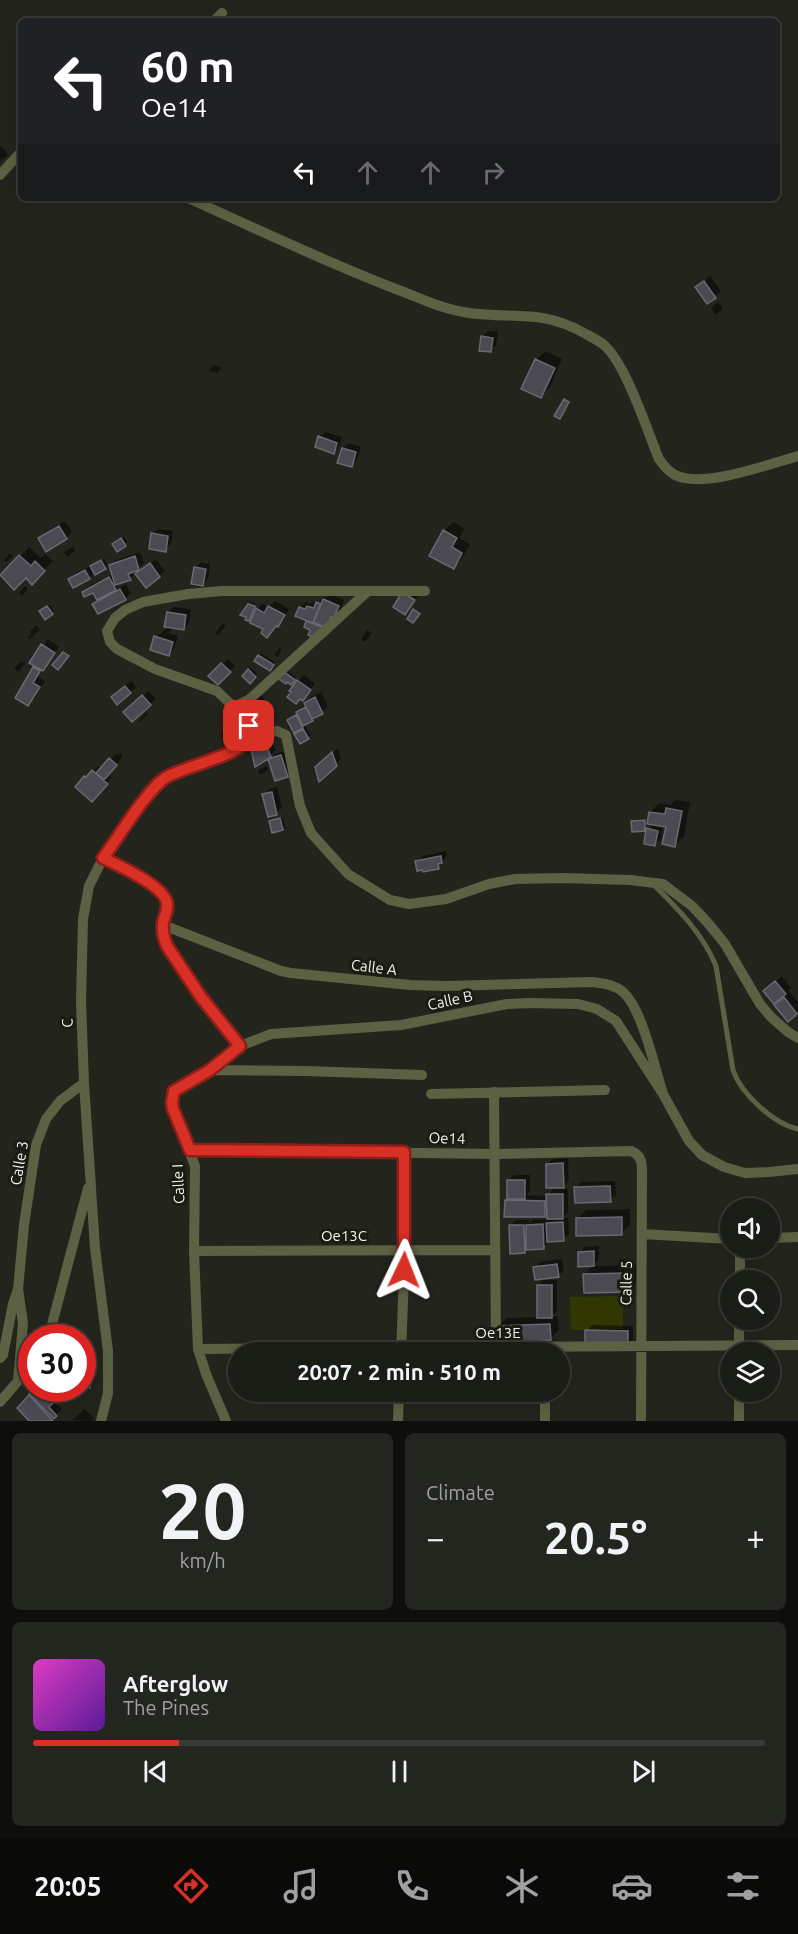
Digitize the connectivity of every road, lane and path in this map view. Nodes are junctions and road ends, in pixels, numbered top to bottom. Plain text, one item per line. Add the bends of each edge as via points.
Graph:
1 (18, 155) edge
2 (0, 175) edge
3 (195, 201) edge
4 (798, 456) edge
5 (369, 591) junction
6 (424, 591) dead end
7 (234, 707) junction
8 (250, 735) junction
9 (103, 858) junction
10 (651, 882) junction
11 (163, 925) junction
12 (798, 1038) edge
13 (240, 1046) junction
14 (210, 1070) junction
15 (422, 1075) dead end
16 (84, 1083) junction
17 (605, 1090) dead end
18 (494, 1092) junction
19 (431, 1094) dead end
20 (663, 1094) junction
21 (798, 1129) edge
22 (190, 1150) junction
23 (632, 1151) joint
24 (404, 1152) junction
25 (495, 1154) junction
26 (798, 1169) edge
27 (90, 1179) junction
28 (642, 1234) junction
29 (798, 1237) edge
30 (720, 1238) edge
31 (780, 1238) edge
32 (405, 1249) junction
33 (495, 1250) junction
34 (194, 1251) junction
35 (18, 1289) junction
36 (22, 1324) edge
37 (52, 1324) edge
38 (401, 1342) edge
39 (496, 1342) edge
40 (798, 1345) edge
41 (640, 1347) junction
42 (780, 1347) edge
43 (198, 1349) junction
44 (228, 1349) edge
45 (570, 1349) edge
46 (720, 1349) edge
47 (0, 1358) edge
48 (18, 1381) edge
49 (0, 1402) edge
50 (399, 1402) edge
51 (545, 1402) edge
52 (739, 1402) edge
53 (101, 1421) edge
54 (226, 1421) edge
55 (398, 1421) edge
56 (545, 1421) edge
57 (641, 1421) edge
58 (739, 1421) edge

1 - 2 street
3 - 4 street via 356,274 434,304 472,314 532,315 576,328 603,344 617,359 659,459 674,475 721,477
5 - 6 street
5 - 7 street via 249,699
5 - 7 street via 188,594 142,602 125,610 110,624 107,630 112,646 155,669 217,691
7 - 8 street via 246,720
8 - 9 street, C via 235,751 164,778
8 - 10 street via 277,731 286,735 300,806 311,833 348,874 390,900 409,904 446,899 515,879
9 - 11 street via 163,894 168,906
9 - 16 street, C via 88,886 83,919
10 - 12 street via 668,886 708,923 766,1010
10 - 21 lane via 677,907 716,966 733,1071 739,1084 776,1119
11 - 13 street via 164,938 174,957
11 - 20 street, Calle A via 291,973 410,986 592,982 612,986 622,991 636,1011
13 - 14 street, Calle B
13 - 20 street, Calle B via 271,1034 401,1025 507,1004 578,1004 597,1009 616,1021
14 - 15 street, Calle I
14 - 22 street, Calle I via 177,1088 172,1096 173,1109
16 - 27 street, C
16 - 35 street, Calle 3 via 60,1101 46,1119 36,1145
17 - 18 street
18 - 19 street
18 - 25 street
20 - 26 street via 689,1141 702,1155 745,1173
22 - 24 street, Oe14
22 - 34 street, Calle I via 196,1178
23 - 25 street, Oe14
23 - 28 street, Calle 5 via 639,1155 642,1165
24 - 25 street, Oe14
24 - 32 street
25 - 33 street
27 - 37 street
27 - 53 street, C via 108,1352 108,1394
28 - 30 street
28 - 41 street, Calle 5
29 - 31 street
32 - 33 street, Oe13C
32 - 34 street, Oe13C
32 - 38 street
33 - 39 street
34 - 43 street, Calle I
35 - 36 street, Calle 3
35 - 47 street
40 - 42 street, Oe13E
41 - 45 street, Oe13E
41 - 46 street, Oe13E
41 - 57 street, Calle 5
43 - 44 street, Oe13E
43 - 54 street, Calle I
48 - 49 street
50 - 55 street
51 - 56 street
52 - 58 street

